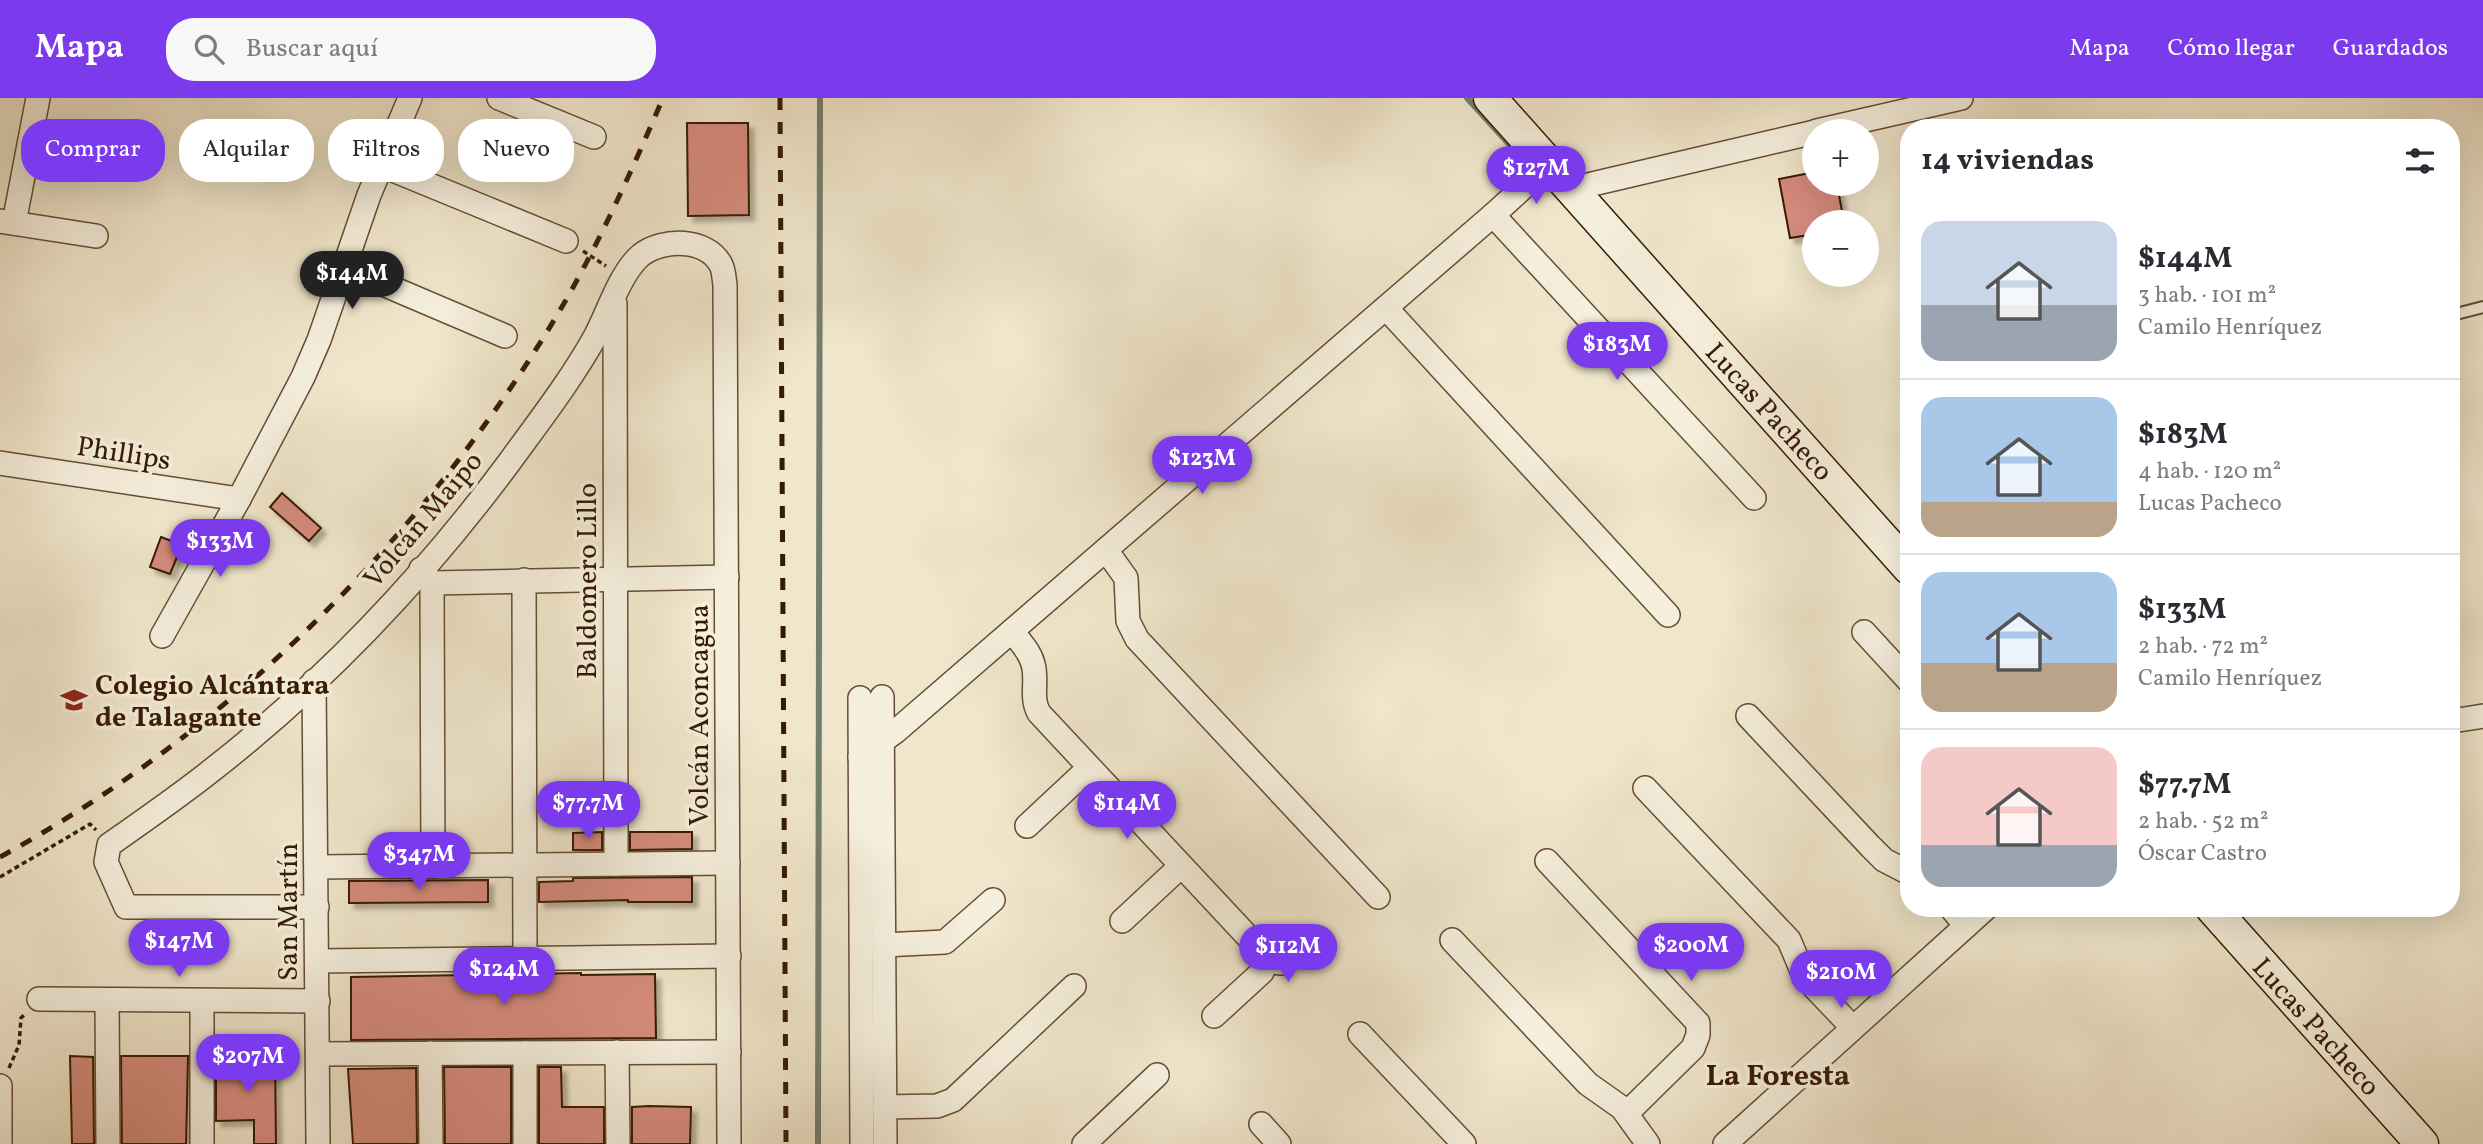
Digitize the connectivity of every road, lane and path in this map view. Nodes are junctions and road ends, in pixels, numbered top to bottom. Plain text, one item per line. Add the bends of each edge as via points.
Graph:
1 (38, 98) edge
2 (410, 98) edge
3 (499, 98) edge
4 (1490, 98) edge
5 (1961, 98) edge
6 (1889, 106) edge
7 (401, 119) edge
8 (1852, 119) edge
9 (1802, 135) edge
10 (594, 136) dead end
11 (1549, 164) junction
12 (376, 182) edge
13 (423, 182) edge
14 (1571, 189) junction
15 (1493, 215) junction
16 (7, 222) edge
17 (96, 236) dead end
18 (566, 241) joint
19 (343, 267) junction
20 (725, 285) joint
21 (615, 297) junction
22 (2483, 307) edge
23 (1386, 308) junction
24 (2460, 313) edge
25 (505, 336) dead end
26 (0, 463) edge
27 (1754, 498) dead end
28 (239, 499) junction
29 (1105, 550) junction
30 (1900, 558) edge
31 (427, 576) junction
32 (727, 577) junction
33 (616, 578) junction
34 (523, 580) junction
35 (1668, 615) dead end
36 (1012, 631) junction
37 (1864, 632) dead end
38 (162, 636) dead end
39 (1900, 671) edge
40 (314, 681) junction
41 (1748, 716) dead end
42 (2483, 716) edge
43 (2460, 720) edge
44 (881, 744) junction
45 (860, 757) junction
46 (1089, 768) junction
47 (1646, 788) dead end
48 (1027, 826) dead end
49 (109, 845) junction
50 (1548, 862) dead end
51 (728, 863) junction
52 (616, 864) junction
53 (525, 865) junction
54 (433, 866) junction
55 (1181, 866) junction
56 (317, 867) junction
57 (1900, 868) edge
58 (0, 877) edge
59 (1378, 897) dead end
60 (993, 900) dead end
61 (317, 906) junction
62 (1958, 917) edge
63 (1976, 917) edge
64 (2220, 917) edge
65 (1122, 921) dead end
66 (1966, 926) junction
67 (1452, 940) dead end
68 (883, 945) junction
69 (1297, 951) dead end
70 (729, 956) junction
71 (525, 958) junction
72 (318, 961) junction
73 (1266, 961) junction
74 (1074, 986) dead end
75 (39, 999) joint
76 (107, 1000) junction
77 (202, 1001) junction
78 (318, 1002) junction
79 (1214, 1016) dead end
80 (1853, 1028) junction
81 (1360, 1034) dead end
82 (617, 1052) junction
83 (729, 1052) junction
84 (525, 1053) junction
85 (318, 1054) junction
86 (430, 1054) junction
87 (1157, 1076) dead end
88 (0, 1086) edge
89 (885, 1107) junction
90 (1627, 1113) junction
91 (1261, 1125) dead end
92 (0, 1144) edge
93 (108, 1144) edge
94 (202, 1144) edge
95 (318, 1144) edge
96 (431, 1144) edge
97 (525, 1144) edge
98 (618, 1144) edge
99 (729, 1144) edge
100 (862, 1144) edge
101 (885, 1144) edge
102 (1084, 1144) edge
103 (1279, 1144) edge
104 (1464, 1144) edge
105 (1648, 1144) edge
106 (1724, 1144) edge
107 (2422, 1144) edge

1 - 16 street
2 - 7 street
3 - 10 street
4 - 11 main road, Lucas Pacheco
5 - 6 street
6 - 8 street
9 - 14 street
11 - 14 main road, Lucas Pacheco
11 - 15 street
12 - 19 street
13 - 18 street
14 - 30 main road, Lucas Pacheco
15 - 23 street
15 - 27 street
16 - 17 street
18 - 21 path via 610,268
19 - 25 street
19 - 28 street via 303,377
20 - 21 street, Volcán Maipo via 721,264 709,252 692,245 663,245 635,261
20 - 32 street, Volcán Aconcagua
21 - 31 street, Volcán Maipo via 558,395
21 - 33 street, Baldomero Lillo
22 - 24 lane
23 - 29 street
23 - 35 street
26 - 28 street, Phillips
28 - 38 street
29 - 36 street
29 - 59 street via 1126,578 1128,621 1137,639
31 - 34 street
31 - 40 street, Volcán Maipo
31 - 54 street
32 - 33 street
32 - 51 street, Volcán Aconcagua
33 - 34 street
33 - 52 street, Baldomero Lillo
34 - 53 street
36 - 44 street
36 - 46 street via 1032,659 1039,713
37 - 39 street
40 - 49 street, Volcán Maipo via 208,774
40 - 56 street, San Martín
41 - 57 street via 1870,846
42 - 43 street
44 - 45 street
44 - 45 street via 871,697
44 - 68 street
45 - 100 street
46 - 48 street
46 - 55 street
47 - 80 street via 1789,940 1802,971
49 - 58 path via 90,824
49 - 61 street via 106,862 126,907
50 - 90 street via 1698,1023 1693,1048
51 - 52 street
51 - 70 street, Volcán Aconcagua
52 - 53 street
53 - 54 street
53 - 71 street
54 - 56 street
55 - 65 street
55 - 73 street
56 - 61 street, San Martín
60 - 68 street via 945,942
61 - 72 street, San Martín
62 - 66 street
63 - 66 street
64 - 107 main road, Lucas Pacheco
66 - 80 street
67 - 90 street via 1588,1084
68 - 89 street
69 - 73 street via 1281,963
70 - 71 street
70 - 83 street, Volcán Aconcagua
71 - 72 street
72 - 78 street, San Martín
73 - 79 street via 1262,972
74 - 89 street via 953,1100 937,1106
75 - 76 street
75 - 88 path via 21,1018 19,1045
76 - 77 street
76 - 93 street
77 - 78 street
77 - 94 street
78 - 85 street, San Martín
80 - 106 street
81 - 104 street
82 - 83 street
82 - 84 street
82 - 98 street
83 - 99 street, Volcán Aconcagua
84 - 86 street
84 - 97 street
85 - 86 street
85 - 95 street, San Martín
86 - 96 street
87 - 102 street
88 - 92 street
89 - 101 street
90 - 105 street
91 - 103 street

